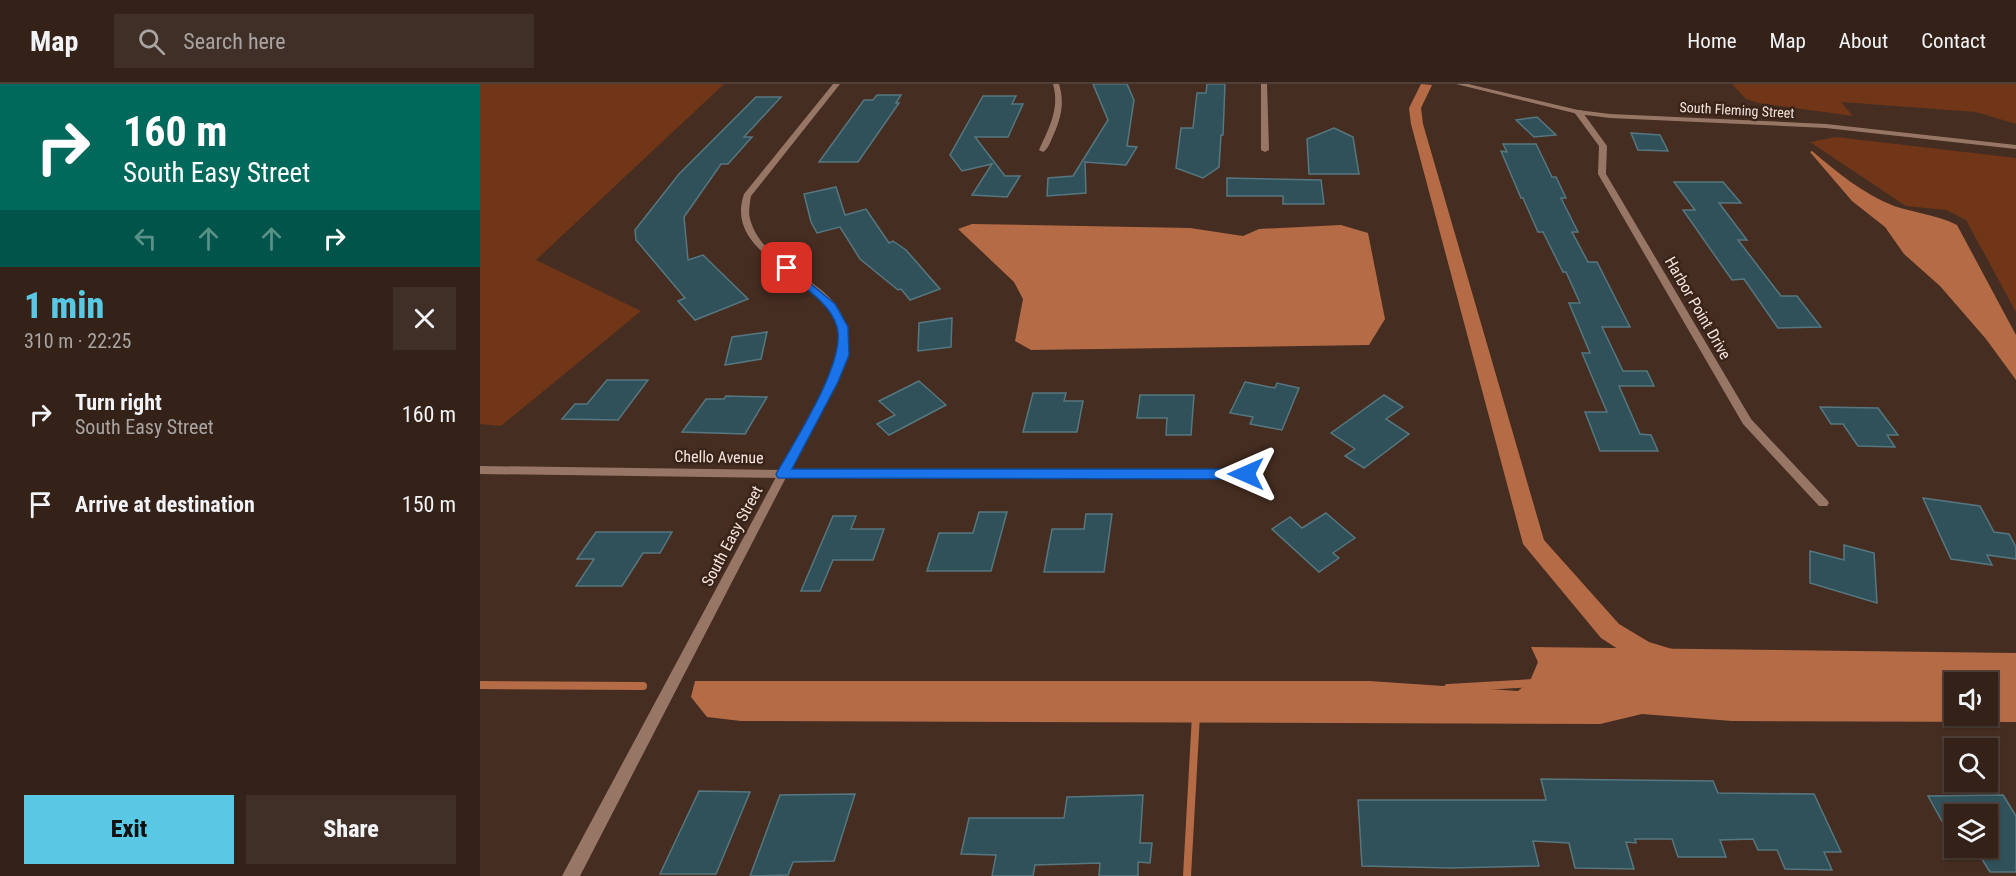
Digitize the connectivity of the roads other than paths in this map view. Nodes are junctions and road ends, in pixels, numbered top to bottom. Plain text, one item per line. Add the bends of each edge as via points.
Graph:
1 (837, 84) edge
2 (1056, 84) edge
3 (1264, 84) edge
4 (1459, 84) edge
5 (1578, 112) junction
6 (2016, 147) edge
7 (1043, 150) dead end
8 (1265, 150) dead end
9 (480, 470) edge
10 (783, 474) junction
11 (1246, 474) dead end
12 (1823, 503) dead end
13 (571, 876) edge

1 - 10 street, South Easy Street via 747,196 742,210 745,225 758,242 831,306 843,327 843,355 836,373
2 - 7 street via 1062,96 1060,110
3 - 8 street
4 - 5 street, South Fleming Street
5 - 6 street, South Fleming Street via 1855,129
5 - 12 street, Harbor Point Drive via 1603,146 1602,174 1747,421
9 - 10 street, Chello Avenue
10 - 11 street, Chello Avenue
10 - 13 street, South Easy Street

